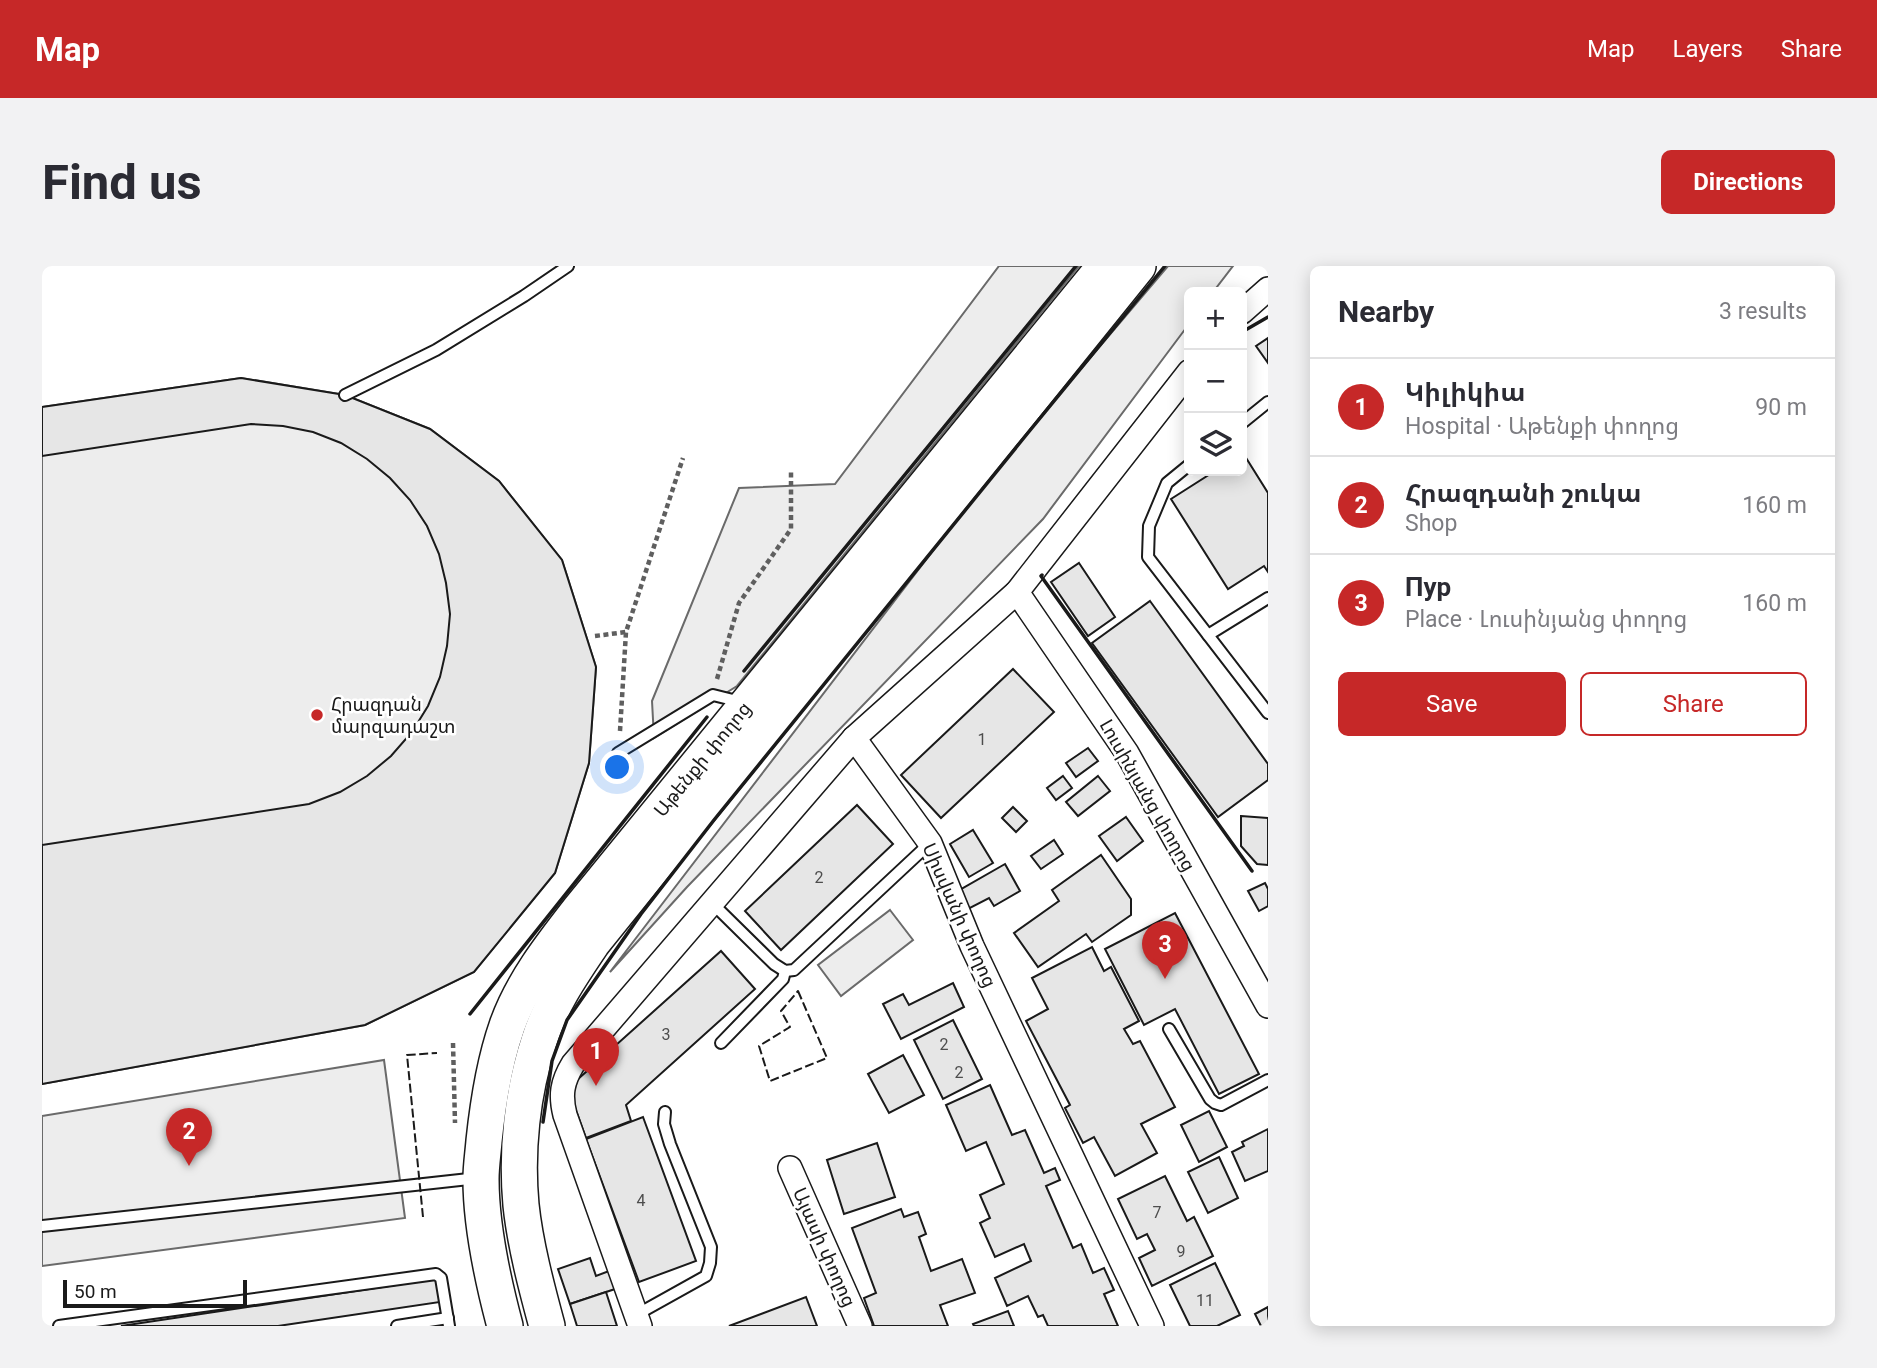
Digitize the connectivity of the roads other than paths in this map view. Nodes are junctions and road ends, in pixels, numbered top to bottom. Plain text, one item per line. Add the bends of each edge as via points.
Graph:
1 (568, 266) edge
2 (1105, 266) edge
3 (1138, 266) edge
4 (1268, 289) edge
5 (1247, 308) edge
6 (1184, 378) edge
7 (345, 395) dead end
8 (1268, 402) edge
9 (1247, 419) edge
10 (1184, 469) edge
11 (1017, 592) junction
12 (1268, 598) edge
13 (1208, 635) junction
14 (747, 704) junction
15 (1268, 713) edge
16 (854, 738) junction
17 (618, 753) road end
18 (930, 843) junction
19 (712, 903) junction
20 (785, 971) junction
21 (1268, 1004) edge
22 (1169, 1029) dead end
23 (721, 1043) dead end
24 (1268, 1080) edge
25 (665, 1112) dead end
26 (790, 1168) dead end
27 (481, 1178) junction
28 (42, 1226) edge
29 (638, 1321) edge
30 (448, 1322) edge
31 (59, 1326) edge
32 (397, 1326) edge
33 (505, 1326) edge
34 (547, 1326) edge
35 (860, 1326) edge
36 (1152, 1326) edge

1 - 7 lane via 436,350
2 - 14 main road, Աթենքի փողոց
3 - 34 main road, Աթենքի փողոց via 593,942 556,1000 539,1039 520,1143 521,1206
4 - 5 street
6 - 11 street
8 - 9 lane
10 - 13 lane via 1167,482 1149,526 1149,557
11 - 16 street
11 - 21 street, Լուսինյանց փողոց via 1127,753
12 - 13 lane
13 - 15 lane
14 - 17 lane via 713,695
14 - 27 main road, Աթենքի փողոց via 580,909 525,988 495,1067
16 - 18 street, Սիսվանի փողոց
16 - 19 street
18 - 20 lane via 794,970
18 - 36 street, Սիսվանի փողոց via 972,946
19 - 20 lane
19 - 29 street via 573,1064 562,1088 565,1115
20 - 23 lane via 783,979
22 - 24 lane via 1214,1103 1221,1104
25 - 29 lane via 670,1144 711,1247 710,1263 706,1276
26 - 35 street, Այասի փողոց
27 - 28 lane
27 - 33 main road, Աթենքի փողոց via 487,1244
30 - 31 lane via 441,1278 436,1274
30 - 32 lane

